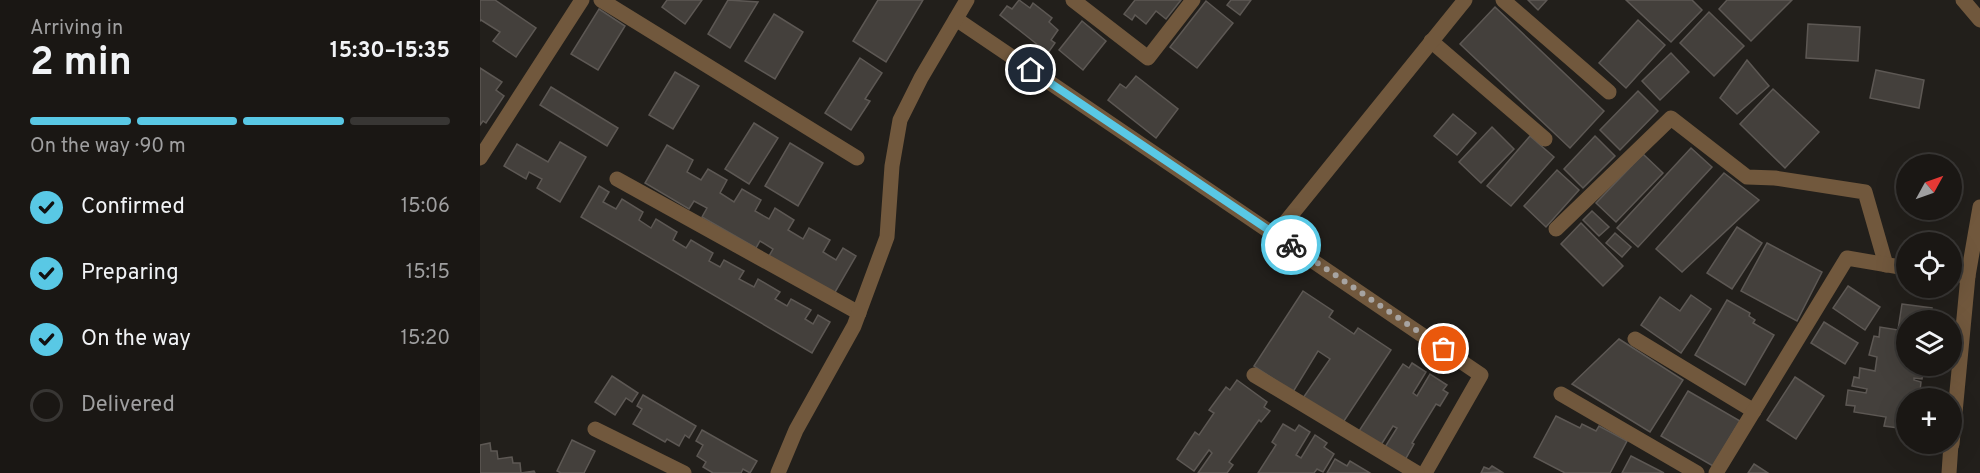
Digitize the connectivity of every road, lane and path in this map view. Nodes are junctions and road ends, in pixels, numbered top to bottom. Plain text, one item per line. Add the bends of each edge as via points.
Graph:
1 (582, 0) edge
2 (601, 0) edge
3 (968, 0) edge
4 (1073, 0) edge
5 (1193, 0) edge
6 (1465, 0) edge
7 (1503, 0) edge
8 (1963, 0) edge
9 (956, 19) junction
10 (1980, 20) edge
11 (1431, 41) junction
12 (1609, 92) dead end
13 (1545, 139) dead end
14 (480, 158) edge
15 (857, 158) dead end
16 (617, 179) dead end
17 (1980, 207) edge
18 (1556, 229) dead end
19 (1275, 235) junction
20 (1886, 266) junction
21 (1896, 267) edge
22 (1962, 275) edge
23 (1968, 276) junction
24 (859, 313) junction
25 (1635, 339) dead end
26 (1254, 375) dead end
27 (1957, 388) edge
28 (1560, 394) dead end
29 (1754, 411) junction
30 (595, 429) dead end
31 (1951, 454) edge
32 (684, 473) edge
33 (778, 473) edge
34 (1417, 473) edge
35 (1425, 473) edge
36 (1697, 473) edge
37 (1716, 473) edge
38 (1949, 473) edge

1 - 14 street
2 - 15 street
3 - 9 street
4 - 5 street via 1148,58
6 - 11 street
7 - 12 street
8 - 10 street
9 - 19 street
9 - 24 street via 900,120 887,237
11 - 13 street
11 - 19 street
16 - 24 street
17 - 23 street
18 - 20 street via 1671,118 1747,177 1775,177 1865,192
19 - 35 street via 1481,375
20 - 21 street
20 - 29 street via 1847,258
22 - 23 street
23 - 27 street
24 - 33 street via 796,430
25 - 29 street
26 - 34 street
28 - 36 street
29 - 37 street
30 - 32 street
31 - 38 street

